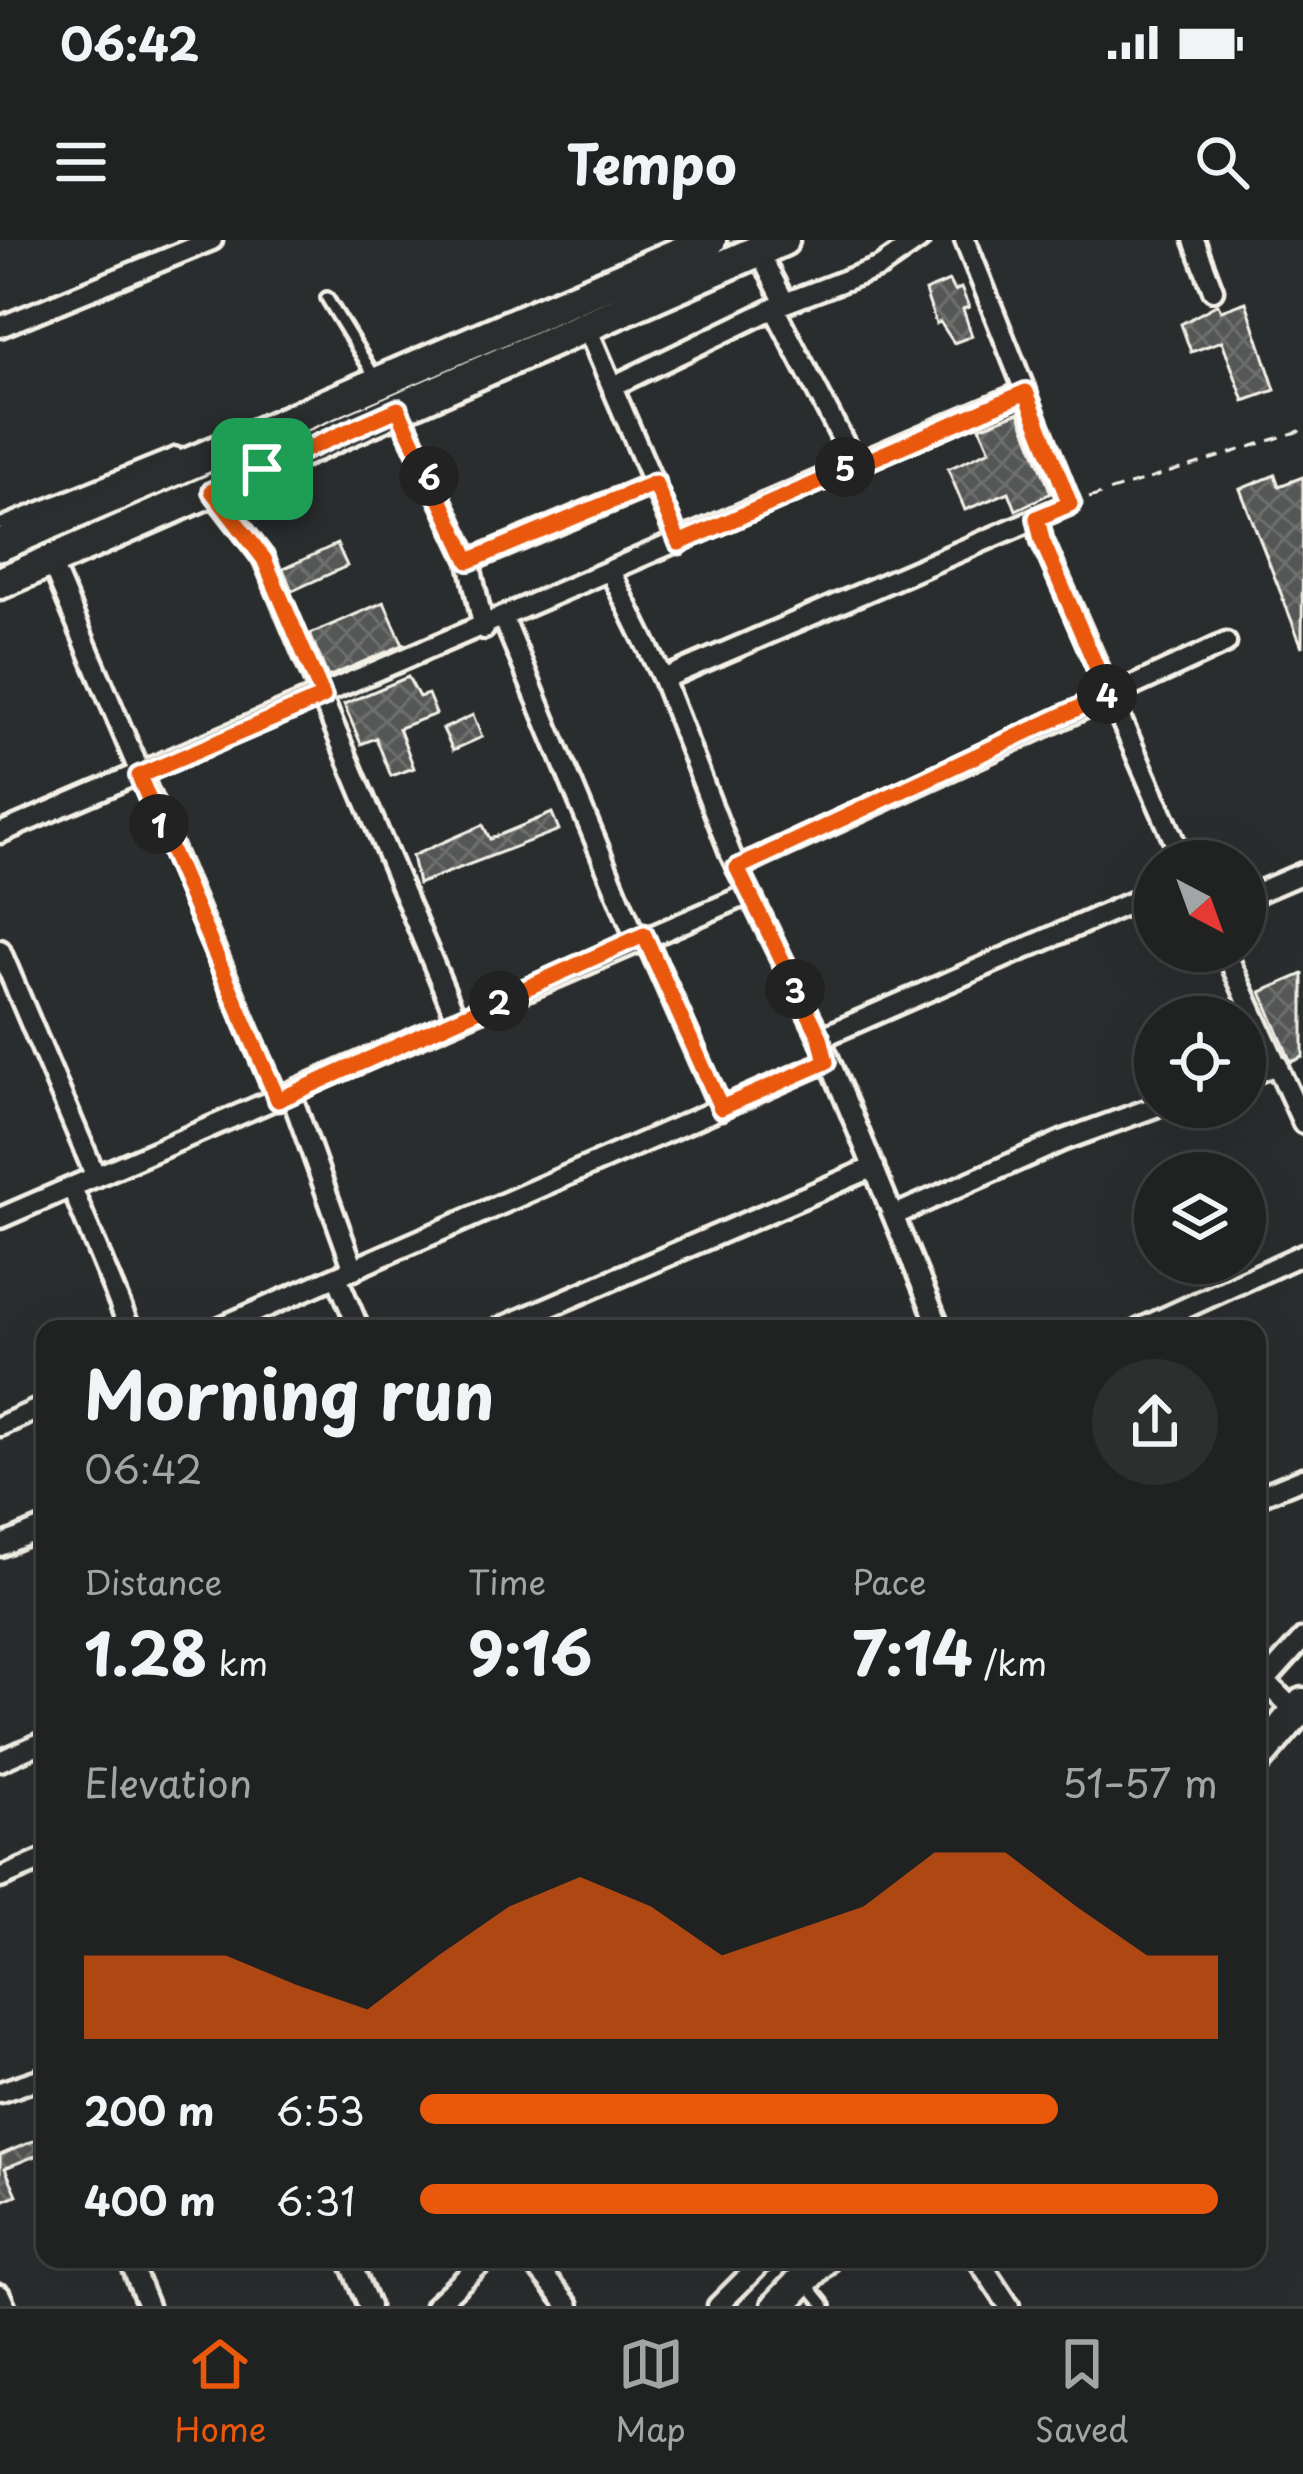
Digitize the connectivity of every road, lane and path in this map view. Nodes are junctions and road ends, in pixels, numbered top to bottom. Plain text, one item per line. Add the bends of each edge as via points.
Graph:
1 (212, 240) edge
2 (710, 240) edge
3 (919, 240) edge
4 (965, 240) edge
5 (1194, 240) edge
6 (771, 245) edge
7 (1213, 290) dead end
8 (327, 298) dead end
9 (779, 305) junction
10 (0, 327) edge
11 (587, 328) junction
12 (377, 382) junction
13 (615, 385) junction
14 (1026, 392) junction
15 (398, 409) junction
16 (1303, 430) edge
17 (234, 444) junction
18 (854, 464) junction
19 (655, 483) junction
20 (212, 491) junction
21 (1070, 504) junction
22 (1037, 518) junction
23 (0, 524) edge
24 (679, 543) junction
25 (0, 544) edge
26 (469, 561) junction
27 (51, 562) junction
28 (611, 573) junction
29 (0, 584) edge
30 (504, 620) junction
31 (484, 628) junction
32 (1226, 643) dead end
33 (663, 679) junction
34 (1108, 694) junction
35 (323, 697) junction
36 (139, 776) junction
37 (0, 833) edge
38 (1174, 840) edge
39 (737, 868) junction
40 (1303, 873) edge
41 (1266, 889) edge
42 (749, 894) junction
43 (1134, 901) edge
44 (640, 937) junction
45 (0, 950) edge
46 (1235, 972) edge
47 (457, 1020) junction
48 (820, 1037) junction
49 (826, 1062) junction
50 (1278, 1065) junction
51 (1266, 1069) edge
52 (285, 1097) junction
53 (721, 1108) junction
54 (1134, 1115) edge
55 (1303, 1124) edge
56 (874, 1167) junction
57 (96, 1177) junction
58 (72, 1188) junction
59 (895, 1215) junction
60 (0, 1219) edge
61 (1303, 1254) edge
62 (346, 1274) junction
63 (126, 1320) edge
64 (237, 1320) edge
65 (356, 1320) edge
66 (518, 1320) edge
67 (936, 1320) edge
68 (1160, 1320) edge
69 (36, 1410) edge
70 (0, 1426) edge
71 (1303, 1478) edge
72 (1266, 1493) edge
73 (36, 1531) edge
74 (0, 1546) edge
75 (1303, 1639) edge
76 (1266, 1680) edge
77 (1266, 1689) edge
78 (1299, 1708) edge
79 (36, 1745) edge
80 (1266, 1748) edge
81 (0, 1761) edge
82 (36, 1863) edge
83 (0, 1878) edge
84 (36, 2080) edge
85 (0, 2092) edge
86 (133, 2268) edge
87 (353, 2268) edge
88 (476, 2268) edge
89 (537, 2268) edge
90 (756, 2268) edge
91 (985, 2268) edge
92 (813, 2270) edge
93 (0, 2295) edge
94 (5, 2306) edge
95 (148, 2306) edge
96 (369, 2306) edge
97 (434, 2306) edge
98 (569, 2306) edge
99 (718, 2306) edge
100 (778, 2306) edge
101 (825, 2306) edge
102 (1009, 2306) edge

1 - 10 street
2 - 12 main road
3 - 9 street via 880,267
4 - 14 street
5 - 7 street
6 - 9 street
6 - 11 main road
8 - 12 lane
9 - 13 street
9 - 18 street
11 - 13 street
11 - 15 main road
12 - 17 main road
13 - 19 street
14 - 18 street
14 - 21 street
15 - 20 main road
15 - 26 street
16 - 21 path
17 - 23 lane via 200,444
17 - 25 main road
18 - 24 street
19 - 24 street
19 - 26 street
20 - 27 main road
20 - 35 street via 264,559
21 - 22 street
22 - 33 street
22 - 34 street
24 - 28 street
26 - 31 street
27 - 29 main road
27 - 36 street
28 - 30 street
28 - 33 street
30 - 31 street
30 - 44 street
31 - 35 street
32 - 34 street
33 - 39 street
34 - 38 street
34 - 39 street
35 - 36 street
35 - 47 street
36 - 37 street
36 - 52 street
39 - 42 street
40 - 41 street
42 - 44 street
42 - 48 street
43 - 48 street
44 - 47 street
44 - 53 street
45 - 57 street
46 - 50 street
47 - 52 street
48 - 49 street
49 - 53 street
49 - 56 street
50 - 51 street
50 - 55 street
52 - 57 street
52 - 62 street
53 - 62 street
54 - 59 street
56 - 59 street
56 - 66 street
57 - 58 street
58 - 60 street
58 - 63 street
59 - 67 street
61 - 68 street
62 - 64 street
62 - 65 street
69 - 70 street
71 - 72 street
73 - 74 street
75 - 76 street
77 - 78 street
78 - 80 main road
79 - 81 street
82 - 83 street
84 - 85 street
86 - 95 street
87 - 96 street
88 - 97 street
89 - 98 street
90 - 99 street
91 - 102 street
92 - 100 main road
92 - 101 lane
93 - 94 street

